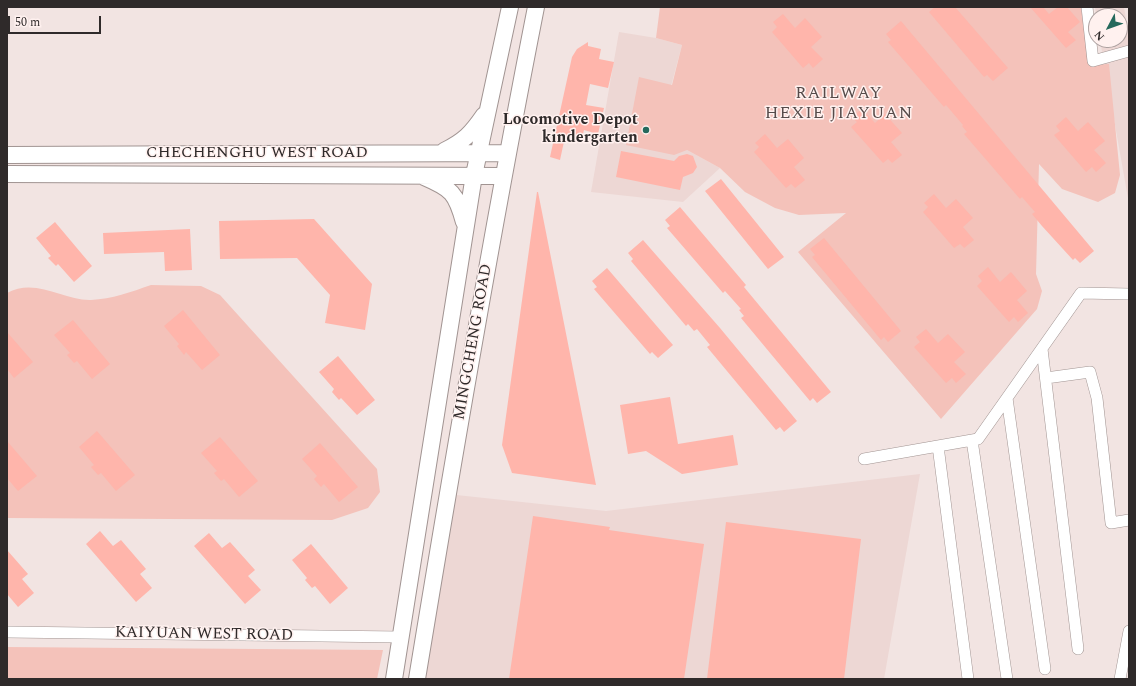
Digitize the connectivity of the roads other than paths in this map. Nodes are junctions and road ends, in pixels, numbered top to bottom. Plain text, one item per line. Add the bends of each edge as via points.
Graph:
1 (510, 7) edge
2 (536, 7) edge
3 (1087, 7) edge
4 (1129, 51) edge
5 (488, 109) junction
6 (442, 152) junction
7 (479, 152) junction
8 (508, 153) junction
9 (7, 155) edge
10 (7, 174) edge
11 (417, 175) junction
12 (474, 175) junction
13 (503, 176) junction
14 (465, 229) junction
15 (1129, 294) edge
16 (1042, 349) junction
17 (1046, 378) junction
18 (1007, 398) junction
19 (972, 440) junction
20 (938, 446) junction
21 (864, 459) dead end
22 (1129, 520) edge
23 (1129, 631) edge
24 (7, 632) edge
25 (400, 637) junction
26 (1078, 649) dead end
27 (1045, 669) dead end
28 (394, 679) edge
29 (417, 679) edge
30 (968, 679) edge
31 (1007, 679) edge
32 (1120, 679) edge

1 - 5 main road, MINGCHENG ROAD
2 - 8 main road, MINGCHENG ROAD
3 - 4 street via 1093,61
5 - 6 main road via 472,133
5 - 7 main road, MINGCHENG ROAD
6 - 7 main road, CHECHENGHU WEST ROAD
6 - 9 main road, CHECHENGHU WEST ROAD
7 - 8 main road, CHECHENGHU WEST ROAD
7 - 12 main road, MINGCHENG ROAD
8 - 13 main road, MINGCHENG ROAD
10 - 11 main road, CHECHENGHU WEST ROAD
11 - 12 main road, CHECHENGHU WEST ROAD
11 - 14 main road via 444,186 458,201
12 - 13 main road, CHECHENGHU WEST ROAD
12 - 14 main road, MINGCHENG ROAD
13 - 29 main road, MINGCHENG ROAD
14 - 25 main road, MINGCHENG ROAD
15 - 16 street via 1081,293
16 - 17 street
16 - 18 street
17 - 22 street via 1090,372 1097,398 1111,523
17 - 26 street
18 - 19 street via 978,439
18 - 27 street
19 - 20 street
19 - 31 street
20 - 21 street
20 - 30 street
23 - 32 street
24 - 25 street, KAIYUAN WEST ROAD
25 - 28 main road, MINGCHENG ROAD

